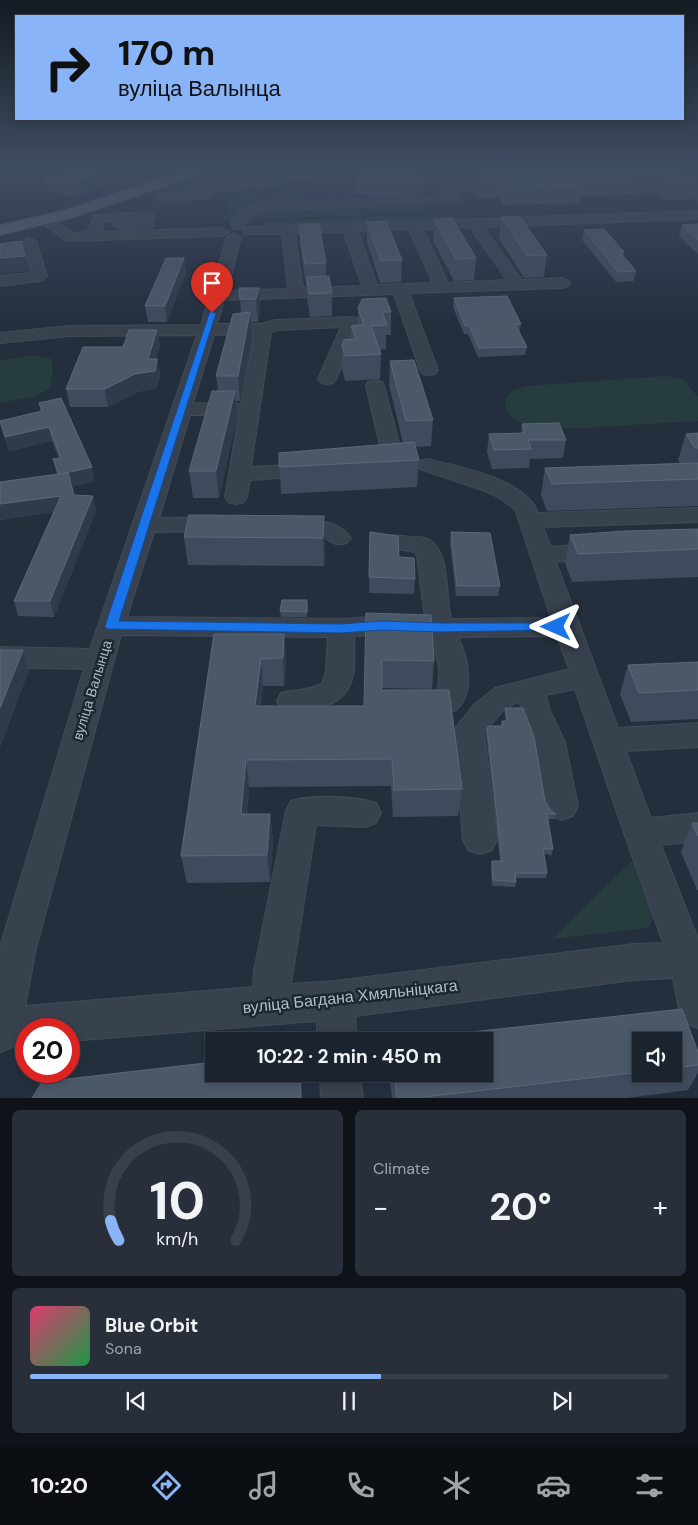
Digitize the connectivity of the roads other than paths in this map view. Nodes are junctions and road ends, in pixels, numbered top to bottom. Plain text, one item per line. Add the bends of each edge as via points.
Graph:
1 (194, 219) edge
2 (240, 219) edge
3 (470, 219) edge
4 (575, 219) edge
5 (47, 220) joint
6 (473, 223) junction
7 (414, 225) junction
8 (350, 228) junction
9 (0, 230) edge
10 (288, 230) junction
11 (236, 232) junction
12 (195, 234) junction
13 (70, 236) junction
14 (29, 241) junction
15 (11, 243) edge
16 (0, 281) edge
17 (562, 283) dead end
18 (518, 285) junction
19 (442, 287) junction
20 (400, 289) junction
21 (371, 290) junction
22 (296, 293) junction
23 (218, 296) junction
24 (263, 329) junction
25 (207, 330) junction
26 (0, 338) edge
27 (429, 370) dead end
28 (327, 379) dead end
29 (375, 386) dead end
30 (181, 409) junction
31 (249, 409) junction
32 (427, 465) dead end
33 (358, 467) edge
34 (329, 469) edge
35 (239, 474) junction
36 (236, 497) dead end
37 (698, 515) edge
38 (530, 520) junction
39 (240, 524) edge
40 (274, 525) edge
41 (145, 526) junction
42 (339, 538) dead end
43 (390, 542) edge
44 (622, 550) edge
45 (543, 555) junction
46 (111, 626) junction
47 (569, 627) junction
48 (341, 628) junction
49 (440, 628) junction
50 (0, 657) edge
51 (100, 659) junction
52 (586, 678) junction
53 (530, 690) junction
54 (291, 701) dead end
55 (397, 704) edge
56 (698, 735) edge
57 (608, 740) junction
58 (562, 806) dead end
59 (365, 813) dead end
60 (698, 827) edge
61 (640, 833) junction
62 (480, 840) dead end
63 (9, 948) edge
64 (693, 960) edge
65 (335, 1000) junction
66 (271, 1005) junction
67 (698, 1009) edge
68 (1, 1030) edge
69 (337, 1032) edge
70 (341, 1082) edge
71 (342, 1098) edge

1 - 12 street
2 - 11 street
3 - 6 street
4 - 6 street
5 - 9 main road
5 - 13 street
6 - 7 street
6 - 18 street
7 - 8 street
7 - 19 street
8 - 10 street
8 - 21 street
10 - 11 street
10 - 22 street
11 - 12 street
11 - 23 street, вуліца Валынца
12 - 13 street via 95,231
13 - 14 street
14 - 15 street
14 - 16 street via 39,276
17 - 18 street
18 - 19 street
19 - 20 street
20 - 21 street
20 - 27 street
21 - 22 street
22 - 23 street
23 - 25 street, вуліца Валынца
24 - 25 street
24 - 28 street via 275,325 352,322
24 - 31 street
25 - 26 street via 69,331
25 - 30 street, вуліца Валынца
29 - 33 street via 393,458 387,465
30 - 31 street
30 - 41 street, вуліца Валынца
31 - 35 street
32 - 38 street via 470,476 515,498 525,507
34 - 35 street
35 - 36 street
37 - 38 street
38 - 45 street
39 - 41 street
40 - 42 street via 324,528
41 - 46 street, вуліца Валынца
43 - 49 street via 426,548
44 - 45 street
45 - 47 street
46 - 48 street
46 - 51 street, вуліца Валынца
47 - 49 street
47 - 52 street
48 - 49 street via 382,625
48 - 54 street via 340,679 335,690 313,701
49 - 55 street via 450,650 452,695 447,702
50 - 51 street
51 - 63 street, вуліца Валынца
52 - 53 street via 562,679
52 - 57 street
53 - 58 street via 550,742
53 - 62 street via 502,696 469,731
56 - 57 street
57 - 61 street
59 - 66 street via 302,811 273,972
60 - 61 street
61 - 64 street
63 - 68 street, вуліца Валынца
64 - 65 street, вуліца Багдана Хмяльніцкага via 634,962
64 - 67 street
65 - 66 street, вуліца Багдана Хмяльніцкага
65 - 69 street
66 - 68 street, вуліца Багдана Хмяльніцкага
70 - 71 street

